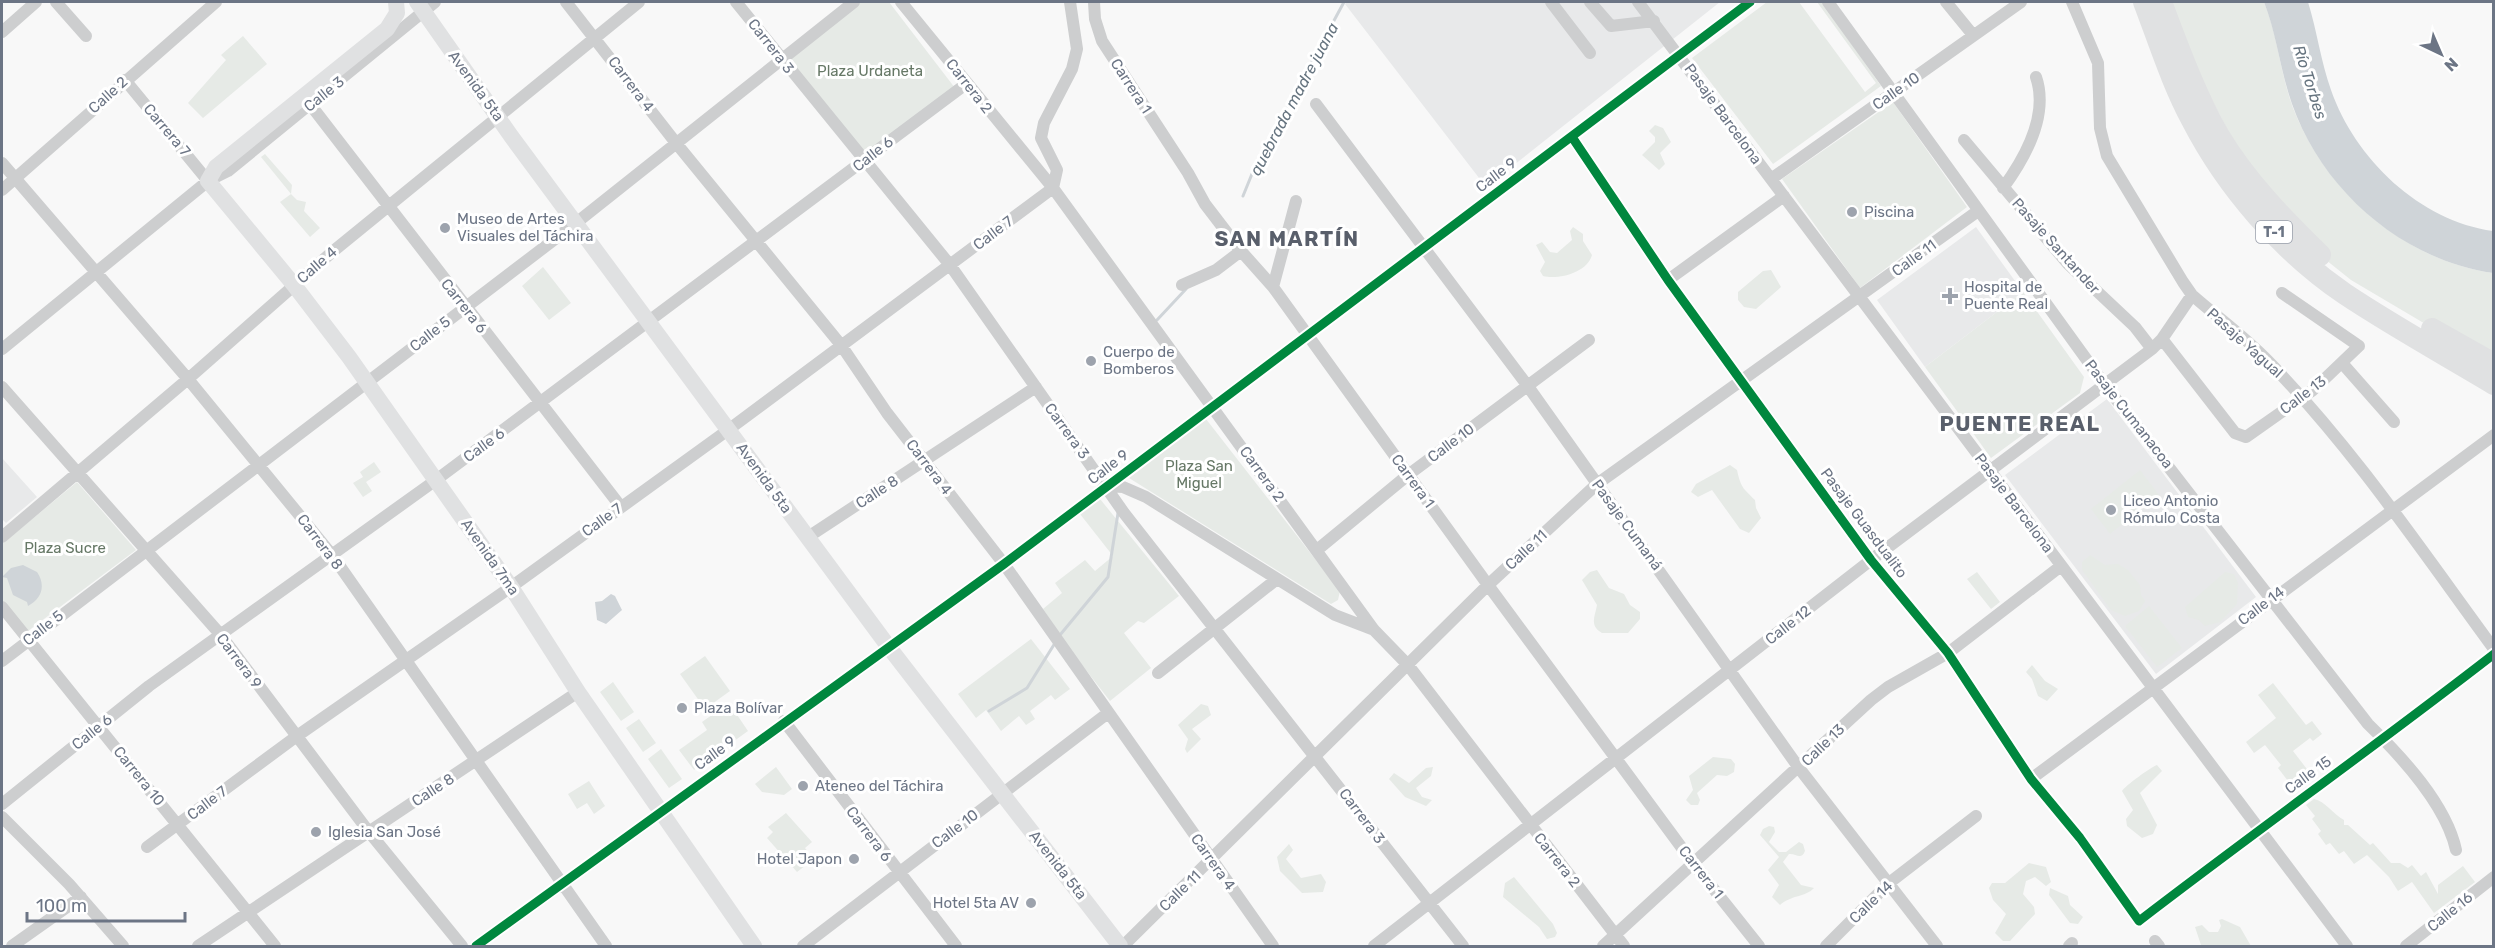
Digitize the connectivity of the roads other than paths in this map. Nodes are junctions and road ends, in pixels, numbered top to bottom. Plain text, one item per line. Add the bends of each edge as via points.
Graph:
1 (36, 2) edge
2 (56, 2) edge
3 (216, 2) edge
4 (396, 2) edge
5 (566, 2) edge
6 (639, 2) edge
7 (736, 2) edge
8 (854, 2) edge
9 (901, 2) edge
10 (1070, 2) edge
11 (1094, 2) edge
12 (1551, 2) edge
13 (1590, 2) edge
14 (1638, 2) edge
15 (1750, 2) edge
16 (1828, 2) edge
17 (1946, 2) edge
18 (2021, 2) edge
19 (2072, 2) edge
20 (2144, 2) edge
21 (2161, 2) edge
22 (425, 5) edge
23 (1653, 21) junction
24 (2, 32) edge
25 (1973, 35) junction
26 (86, 36) dead end
27 (595, 38) junction
28 (1590, 53) dead end
29 (1680, 56) junction
30 (781, 60) junction
31 (2036, 77) dead end
32 (125, 80) junction
33 (966, 84) junction
34 (1894, 93) junction
35 (306, 100) junction
36 (1316, 104) dead end
37 (500, 117) junction
38 (1572, 137) junction
39 (1964, 140) dead end
40 (676, 143) junction
41 (864, 162) junction
42 (2, 163) edge
43 (15, 178) junction
44 (1770, 179) junction
45 (208, 181) junction
46 (1053, 188) junction
47 (2003, 188) junction
48 (2, 190) edge
49 (1784, 196) junction
50 (1296, 201) dead end
51 (387, 207) junction
52 (1978, 211) junction
53 (576, 223) junction
54 (756, 242) junction
55 (1424, 249) junction
56 (1241, 251) junction
57 (950, 265) junction
58 (97, 272) junction
59 (1668, 280) junction
60 (294, 285) junction
61 (1182, 285) dead end
62 (1274, 287) junction
63 (2282, 293) dead end
64 (2192, 296) junction
65 (1859, 298) junction
66 (465, 307) junction
67 (649, 321) junction
68 (1308, 336) junction
69 (2162, 339) junction
70 (1589, 340) dead end
71 (841, 345) junction
72 (2, 349) edge
73 (2152, 349) junction
74 (2342, 363) junction
75 (2493, 364) edge
76 (188, 379) junction
77 (1742, 381) junction
78 (367, 383) junction
79 (2493, 384) edge
80 (1527, 385) junction
81 (2105, 385) junction
82 (2, 387) edge
83 (1036, 387) junction
84 (2301, 397) junction
85 (540, 404) junction
86 (1213, 407) junction
87 (2394, 422) dead end
88 (728, 430) junction
89 (2493, 435) edge
90 (924, 461) junction
91 (259, 464) junction
92 (77, 471) junction
93 (1989, 471) junction
94 (1408, 476) junction
95 (436, 480) junction
96 (1597, 484) junction
97 (1107, 486) junction
98 (621, 507) junction
99 (2392, 509) junction
100 (2, 537) edge
101 (808, 537) junction
102 (146, 549) junction
103 (1317, 550) junction
104 (332, 555) junction
105 (1871, 560) junction
106 (1004, 564) junction
107 (2061, 566) junction
108 (1277, 579) junction
109 (1488, 585) junction
110 (511, 586) junction
111 (1350, 595) junction
112 (2271, 598) junction
113 (2, 607) edge
114 (1335, 615) junction
115 (1216, 628) junction
116 (1374, 630) junction
117 (220, 634) junction
118 (29, 638) junction
119 (888, 646) junction
120 (2493, 652) edge
121 (1948, 653) junction
122 (405, 660) junction
123 (2, 661) edge
124 (1408, 665) junction
125 (1731, 669) junction
126 (1158, 673) dead end
127 (2152, 687) junction
128 (578, 692) junction
129 (1108, 714) junction
130 (784, 721) junction
131 (99, 726) junction
132 (297, 736) junction
133 (2384, 740) junction
134 (1316, 755) junction
135 (1615, 757) junction
136 (476, 761) junction
137 (1799, 768) junction
138 (2031, 779) junction
139 (1003, 793) junction
140 (2, 804) edge
141 (662, 811) junction
142 (1976, 816) dead end
143 (2, 817) edge
144 (178, 825) junction
145 (1529, 825) junction
146 (2259, 829) junction
147 (369, 832) junction
148 (147, 847) dead end
149 (2456, 850) dead end
150 (1211, 860) junction
151 (1693, 863) junction
152 (897, 872) junction
153 (2493, 877) edge
154 (563, 884) junction
155 (1889, 884) junction
156 (81, 897) junction
157 (1429, 903) junction
158 (247, 913) junction
159 (2139, 921) joint
160 (1615, 936) junction
161 (12, 946) edge
162 (123, 946) edge
163 (198, 946) edge
164 (275, 946) edge
165 (462, 946) edge
166 (476, 946) edge
167 (606, 946) edge
168 (754, 946) edge
169 (803, 946) edge
170 (956, 946) edge
171 (1122, 946) edge
172 (1273, 946) edge
173 (1374, 946) edge
174 (1463, 946) edge
175 (1603, 946) edge
176 (1624, 946) edge
177 (1759, 946) edge
178 (1826, 946) edge
179 (1937, 946) edge
180 (2346, 946) edge
181 (2406, 946) edge

1 - 24 street
2 - 26 street
3 - 32 street, Calle 2
4 - 35 street, Calle 3 via 397,13 387,29
5 - 27 street, Carrera 4
6 - 27 street, Calle 4
7 - 30 street, Carrera 3
8 - 30 street, Calle 5
9 - 33 street, Carrera 2
10 - 46 street via 1077,50 1041,138 1057,170
11 - 56 street, Carrera 1 via 1102,41 1205,204
12 - 28 street
13 - 23 street via 1611,26
14 - 23 street, Pasaje Barcelona
15 - 29 street, Calle 9
16 - 34 street, Pasaje Cumanacoa
17 - 25 street
18 - 25 street, Calle 10
19 - 64 street, Pasaje Yagual via 2098,63 2100,128 2107,156
20 - 79 highway, T-1 via 2192,120 2250,207 2283,242 2343,293
21 - 75 highway, T-1 via 2204,107 2261,194 2320,256 2351,280
22 - 35 street, Calle 3
22 - 37 street, Avenida 5ta
23 - 29 street, Pasaje Barcelona
25 - 34 street, Calle 10
27 - 37 street, Calle 4
27 - 40 street, Carrera 4
29 - 38 street, Calle 9
29 - 44 street, Pasaje Barcelona
30 - 40 street, Calle 5
30 - 41 street, Carrera 3
31 - 47 street via 2039,102 2031,140
32 - 43 street, Calle 2
32 - 45 street, Carrera 7
33 - 41 street, Calle 6
33 - 46 street, Carrera 2
34 - 44 street, Calle 10
34 - 52 street, Pasaje Cumanacoa
35 - 45 street, Calle 3 via 216,167
35 - 51 street, Carrera 6
36 - 55 street, Pasaje Cumaná
37 - 51 street, Calle 4
37 - 53 street, Avenida 5ta
38 - 55 street, Calle 9
38 - 59 street, Pasaje Guasdualito
39 - 47 street, Pasaje Santander
40 - 53 street, Calle 5
40 - 54 street, Carrera 4
41 - 54 street, Calle 6
41 - 57 street, Carrera 3
42 - 43 street, Carrera 8
43 - 48 street, Calle 2
43 - 58 street, Carrera 8
44 - 49 street, Pasaje Barcelona
45 - 58 street, Calle 3
45 - 60 street, Avenida 7ma
46 - 57 street, Calle 7
46 - 86 street, Carrera 2
47 - 73 street, Pasaje Santander via 2075,272 2135,327
49 - 59 street
49 - 65 street, Pasaje Barcelona
50 - 62 street
51 - 60 street, Calle 4
51 - 66 street, Carrera 6
52 - 65 street, Calle 11
52 - 81 street, Pasaje Cumanacoa
53 - 66 street, Calle 5
53 - 67 street, Avenida 5ta
54 - 67 street, Calle 6
54 - 71 street, Carrera 4
55 - 68 street, Calle 9
55 - 80 street, Pasaje Cumaná
56 - 61 street via 1216,270
56 - 62 street, Carrera 1
57 - 71 street, Calle 7
57 - 83 street, Carrera 3
58 - 72 street, Calle 3
58 - 76 street, Carrera 8
59 - 77 street, Pasaje Guasdualito
60 - 76 street, Calle 4
60 - 78 street, Avenida 7ma
62 - 68 street, Carrera 1
63 - 74 street, Calle 13 via 2359,346
64 - 69 street, Calle 12
64 - 84 street, Pasaje Yagual via 2267,360
65 - 77 street, Calle 11
65 - 93 street, Pasaje Barcelona
66 - 78 street, Calle 5
66 - 85 street, Carrera 6
67 - 85 street, Calle 6
67 - 88 street, Avenida 5ta
68 - 86 street, Calle 9
68 - 94 street, Carrera 1
69 - 73 street, Calle 12
69 - 84 street, Calle 13 via 2241,437
70 - 80 street, Calle 10
71 - 88 street, Calle 7
71 - 90 street, Carrera 4
73 - 81 street, Calle 12
74 - 84 street, Calle 13
74 - 87 street
76 - 91 street, Carrera 8
76 - 92 street, Calle 4
77 - 96 street, Calle 11
77 - 105 street, Pasaje Guasdualito
78 - 91 street, Calle 5
78 - 95 street, Avenida 7ma
80 - 94 street, Calle 10
80 - 96 street, Pasaje Cumaná
81 - 93 street, Calle 12
81 - 112 street, Pasaje Cumanacoa
82 - 92 street, Carrera 9
83 - 90 street, Calle 8
83 - 97 street, Carrera 3
84 - 99 street, Pasaje Yagual
85 - 95 street, Calle 6
85 - 98 street, Carrera 6
86 - 97 street, Calle 9
86 - 103 street, Carrera 2
88 - 98 street, Calle 7
88 - 101 street, Avenida 5ta
89 - 99 street, Calle 14
90 - 101 street, Calle 8
90 - 106 street, Carrera 4
91 - 102 street, Calle 5
91 - 104 street, Carrera 8
92 - 100 street, Calle 4
92 - 102 street, Carrera 9
93 - 105 street, Calle 12
93 - 107 street, Pasaje Barcelona
94 - 103 street, Calle 10
94 - 109 street, Carrera 1
95 - 104 street, Calle 6
95 - 110 street, Avenida 7ma
96 - 109 street, Calle 11
96 - 125 street, Pasaje Cumaná
97 - 106 street, Calle 9
97 - 108 street via 1124,487 1146,497
97 - 115 street, Carrera 3
98 - 110 street, Calle 7
99 - 112 street, Calle 14
99 - 120 street, Pasaje Yagual
101 - 119 street, Avenida 5ta
102 - 117 street, Carrera 9
102 - 118 street, Calle 5
103 - 111 street, Carrera 2
104 - 117 street, Calle 6
104 - 122 street, Carrera 8
105 - 121 street, Pasaje Guasdualito
105 - 125 street, Calle 12
106 - 119 street, Calle 9
106 - 129 street, Carrera 4
107 - 121 street, Calle 13
107 - 127 street, Pasaje Barcelona
108 - 114 street
108 - 115 street
109 - 124 street, Calle 11
109 - 135 street, Carrera 1
110 - 122 street, Calle 7
110 - 128 street, Avenida 7ma
111 - 114 street via 1346,611
111 - 116 street, Carrera 2
112 - 127 street, Calle 14
112 - 133 street, Pasaje Cumanacoa
113 - 118 street, Carrera 10
114 - 116 street
115 - 126 street
115 - 134 street, Carrera 3
116 - 124 street, Carrera 2
117 - 131 street, Calle 6
117 - 132 street, Carrera 9
118 - 123 street, Calle 5
118 - 131 street, Carrera 10
119 - 130 street, Calle 9
119 - 139 street, Avenida 5ta
120 - 133 street, Calle 15
121 - 137 street, Calle 13 via 1879,693
121 - 138 street, Pasaje Guasdualito
122 - 132 street, Calle 7
122 - 136 street, Carrera 8
124 - 134 street, Calle 11
124 - 145 street, Carrera 2
125 - 135 street, Calle 12
125 - 137 street, Pasaje Cumaná
127 - 138 street, Calle 14
127 - 146 street, Pasaje Barcelona
128 - 136 street, Calle 8
128 - 141 street, Avenida 7ma
129 - 139 street, Calle 10
129 - 150 street, Carrera 4
130 - 141 street, Calle 9
130 - 152 street, Carrera 6
131 - 140 street, Calle 6
131 - 144 street, Carrera 10
132 - 144 street, Calle 7
132 - 147 street, Carrera 9
133 - 146 street, Calle 15
133 - 149 street, Pasaje Cumanacoa via 2444,816
134 - 150 street, Calle 11
134 - 157 street, Carrera 3
135 - 145 street, Calle 12
135 - 151 street, Carrera 1
136 - 147 street, Calle 8
136 - 154 street, Carrera 8
137 - 151 street, Calle 13
137 - 155 street, Pasaje Cumaná
138 - 159 street, Pasaje Guasdualito via 2080,838
139 - 152 street, Calle 10
139 - 171 street, Avenida 5ta
141 - 154 street, Calle 9
141 - 168 street, Avenida 7ma
142 - 155 street, Calle 14
143 - 156 street
144 - 148 street, Calle 7
144 - 158 street, Carrera 10
145 - 157 street, Calle 12
145 - 160 street, Carrera 2
146 - 159 street, Calle 15
146 - 180 street, Pasaje Barcelona
147 - 158 street, Calle 8
147 - 165 street, Carrera 9
150 - 171 street, Calle 11
150 - 172 street, Carrera 4
151 - 160 street, Calle 13
151 - 177 street, Carrera 1
152 - 169 street, Calle 10
152 - 170 street, Carrera 6
153 - 181 street, Calle 16
154 - 166 street, Calle 9
154 - 167 street, Carrera 8
155 - 178 street, Calle 14
155 - 179 street, Pasaje Cumaná
156 - 161 street
156 - 162 street
157 - 173 street, Calle 12
157 - 174 street, Carrera 3
158 - 163 street, Calle 8
158 - 164 street, Carrera 10
160 - 175 street, Calle 13
160 - 176 street, Carrera 2

